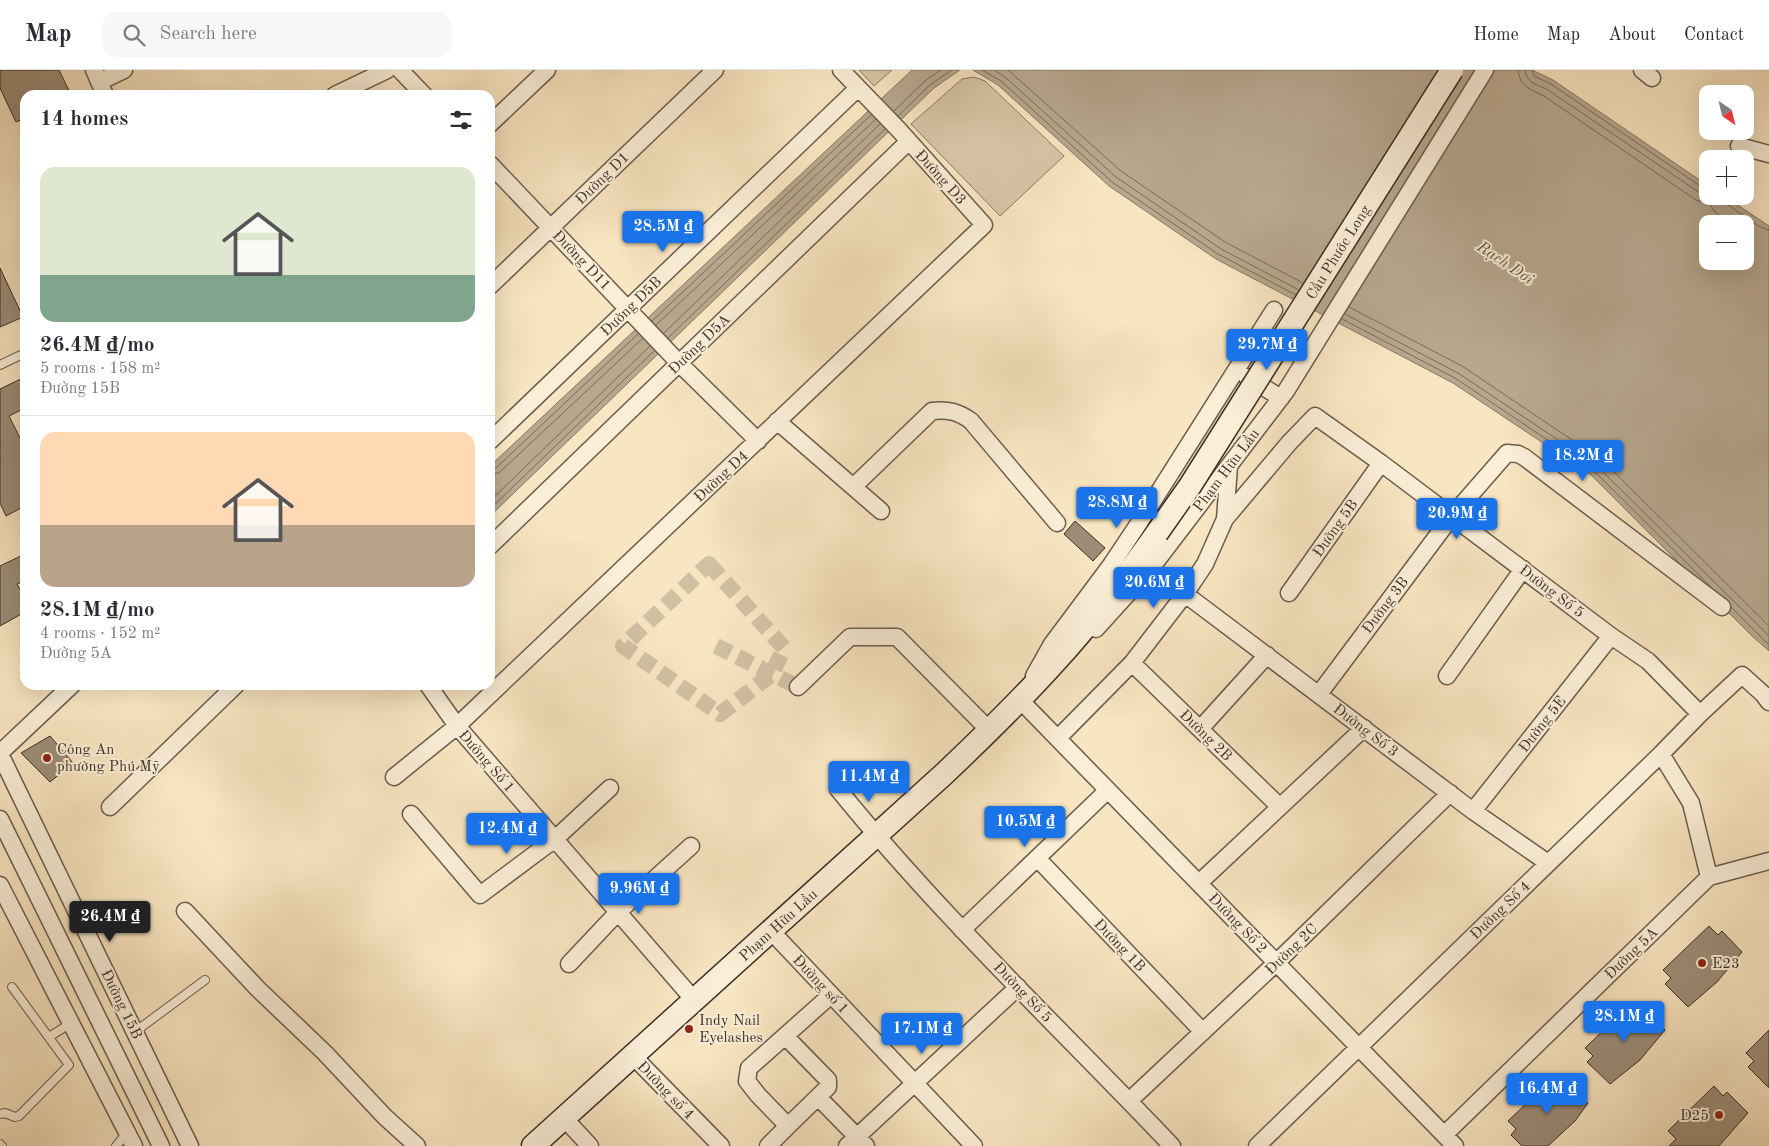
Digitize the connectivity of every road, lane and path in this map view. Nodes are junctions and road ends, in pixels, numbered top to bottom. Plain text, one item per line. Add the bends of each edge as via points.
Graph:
1 (124, 70) edge
2 (386, 70) edge
3 (400, 70) edge
4 (547, 70) edge
5 (715, 70) edge
6 (841, 70) edge
7 (1452, 70) edge
8 (1485, 70) edge
9 (99, 82) edge
10 (345, 90) edge
11 (419, 90) edge
12 (863, 93) junction
13 (495, 119) edge
14 (904, 136) junction
15 (1739, 146) dead end
16 (1769, 154) edge
17 (495, 169) edge
18 (984, 225) joint
19 (551, 228) junction
20 (495, 281) edge
21 (1274, 310) dead end
22 (632, 312) junction
23 (20, 355) edge
24 (679, 363) junction
25 (0, 365) edge
26 (1236, 371) junction
27 (1284, 394) junction
28 (777, 421) junction
29 (495, 436) edge
30 (758, 442) junction
31 (1381, 463) junction
32 (1229, 467) junction
33 (852, 487) junction
34 (881, 511) dead end
35 (1452, 516) junction
36 (1224, 519) junction
37 (1057, 523) dead end
38 (1158, 534) joint
39 (495, 541) edge
40 (1524, 570) junction
41 (1289, 593) dead end
42 (1185, 594) junction
43 (1722, 606) dead end
44 (1611, 636) junction
45 (1267, 655) junction
46 (1132, 663) junction
47 (1447, 676) dead end
48 (798, 687) dead end
49 (67, 690) edge
50 (231, 690) edge
51 (432, 690) edge
52 (1319, 694) junction
53 (1020, 700) junction
54 (1769, 702) edge
55 (1700, 714) junction
56 (457, 726) junction
57 (1364, 728) junction
58 (1200, 729) junction
59 (990, 731) junction
60 (1058, 738) junction
61 (0, 753) edge
62 (1661, 754) junction
63 (394, 777) dead end
64 (610, 788) dead end
65 (838, 790) dead end
66 (1108, 790) junction
67 (1450, 793) junction
68 (110, 807) dead end
69 (1280, 807) junction
70 (1473, 811) junction
71 (411, 814) dead end
72 (0, 819) edge
73 (876, 836) junction
74 (555, 839) junction
75 (691, 846) dead end
76 (1037, 858) junction
77 (1769, 861) edge
78 (1548, 863) junction
79 (1709, 877) junction
80 (1199, 884) junction
81 (0, 885) edge
82 (185, 911) dead end
83 (618, 912) junction
84 (962, 930) junction
85 (771, 931) junction
86 (1276, 963) junction
87 (568, 964) dead end
88 (205, 980) dead end
89 (1018, 986) junction
90 (12, 987) dead end
91 (831, 995) junction
92 (694, 1000) junction
93 (72, 1023) junction
94 (136, 1031) junction
95 (1204, 1032) junction
96 (785, 1036) junction
97 (49, 1037) junction
98 (1358, 1048) junction
99 (633, 1056) junction
100 (914, 1083) junction
101 (818, 1097) junction
102 (1129, 1101) junction
103 (0, 1114) edge
104 (564, 1118) junction
105 (788, 1126) junction
106 (130, 1140) edge
107 (1450, 1141) edge
108 (856, 1143) edge
109 (116, 1146) edge
110 (161, 1146) edge
111 (190, 1146) edge
112 (417, 1146) edge
113 (533, 1146) edge
114 (590, 1146) edge
115 (720, 1146) edge
116 (768, 1146) edge
117 (974, 1146) edge
118 (1172, 1146) edge
119 (1257, 1146) edge

1 - 9 street
2 - 10 street
3 - 11 street
4 - 13 street
5 - 19 street, Đường D1
6 - 12 street
7 - 38 main road, Cầu Phước Long, bridge
8 - 27 street, Cầu Phước Long
12 - 14 street, Đường D3
12 - 22 street, Đường D5B
14 - 18 street, Đường D3
14 - 24 street, Đường D5A
15 - 16 street
17 - 19 street, Đường D11
18 - 28 street, Đường D4
19 - 20 street, Đường D1
19 - 22 street, Đường D11
21 - 26 street, Phạm Hữu Lầu
22 - 24 street, Đường D11
22 - 29 street, Đường D5B
23 - 25 lane
24 - 30 street, Đường D11
24 - 39 street, Đường D5A
26 - 27 street
26 - 53 street, Phạm Hữu Lầu via 1110,566 1052,644
27 - 32 street, Phạm Hữu Lầu
28 - 30 street, Đường D4
28 - 33 street
30 - 56 street, Đường D4
31 - 35 street, Đường Số 5
31 - 36 street, Đường Số 5 via 1315,416
31 - 41 street, Đường 5B
32 - 36 street
32 - 53 street, Phạm Hữu Lầu via 1152,568 1120,604 1056,671
33 - 34 street
33 - 37 street via 932,411 953,411 971,421
35 - 40 street, Đường Số 5
35 - 43 street, Đường 3B via 1507,453 1518,454
35 - 52 street, Đường 3B
36 - 42 street via 1205,564
38 - 53 main road, Phạm Hữu Lầu via 1090,621
40 - 44 street, Đường Số 5
40 - 47 street
42 - 45 street, Đường Số 3
42 - 46 street
44 - 55 street, Đường Số 5 via 1648,661
44 - 70 street, Đường 5E
45 - 52 street, Đường Số 3
45 - 58 street
46 - 58 street, Đường 2B
46 - 60 street
48 - 59 street via 850,637 897,637
49 - 61 street
50 - 68 street
51 - 56 street, Đường Số 1
52 - 57 street, Đường Số 3
53 - 59 main road, Phạm Hữu Lầu
53 - 60 street, Đường Số 2
54 - 55 street, Đường Số 4 via 1742,675
55 - 62 street, Đường Số 4
56 - 63 street, Đường D4
56 - 74 street, Đường Số 1
57 - 67 street, Đường Số 3
57 - 69 street
58 - 69 street, Đường 2B
59 - 73 main road, Phạm Hữu Lầu
60 - 66 street, Đường Số 2
61 - 94 street, Đường 15B
62 - 78 street, Đường Số 4
62 - 79 street via 1691,803
64 - 74 street
65 - 73 street, Đường Số 5
66 - 76 street
66 - 80 street, Đường Số 2
67 - 70 street, Đường Số 3
67 - 86 street, Đường 2C
69 - 80 street
70 - 78 street, Đường Số 3
71 - 74 street via 480,895
72 - 110 street, Đường 15B
73 - 84 street, Đường Số 5
73 - 85 main road, Phạm Hữu Lầu
74 - 83 street, Đường Số 1
75 - 83 street
76 - 84 street
76 - 95 street, Đường 1B
77 - 79 street, Đường 5A
78 - 98 street, Đường Số 4
79 - 107 street, Đường 5A
80 - 86 street, Đường Số 2
81 - 93 street
82 - 112 street via 258,989
83 - 87 street
83 - 92 street, Đường Số 1
84 - 89 street, Đường Số 5
85 - 91 street, Đường số 1
85 - 92 main road, Phạm Hữu Lầu
86 - 95 street, Đường 2C
86 - 98 street, Đường Số 2
88 - 94 lane
89 - 100 street, Đường Số 5
89 - 102 street, Đường Số 5
90 - 97 lane
91 - 96 street
91 - 100 street, Đường số 1
92 - 99 main road, Phạm Hữu Lầu
93 - 97 lane
93 - 106 street
94 - 111 street, Đường 15B
95 - 102 street, Đường 2C
96 - 101 street via 828,1080 828,1087
96 - 105 street via 749,1068 747,1080
97 - 103 lane via 69,1065 19,1116
98 - 107 street, Đường Số 2
98 - 119 street, Đường Số 4
99 - 104 main road, Phạm Hữu Lầu
99 - 115 street, Đường số 4
100 - 108 street, Đường Số 5
100 - 117 street, Đường số 1
101 - 105 street
101 - 108 street
102 - 118 street, Đường Số 5
104 - 113 main road, Phạm Hữu Lầu
104 - 114 street
105 - 116 street
106 - 109 lane

